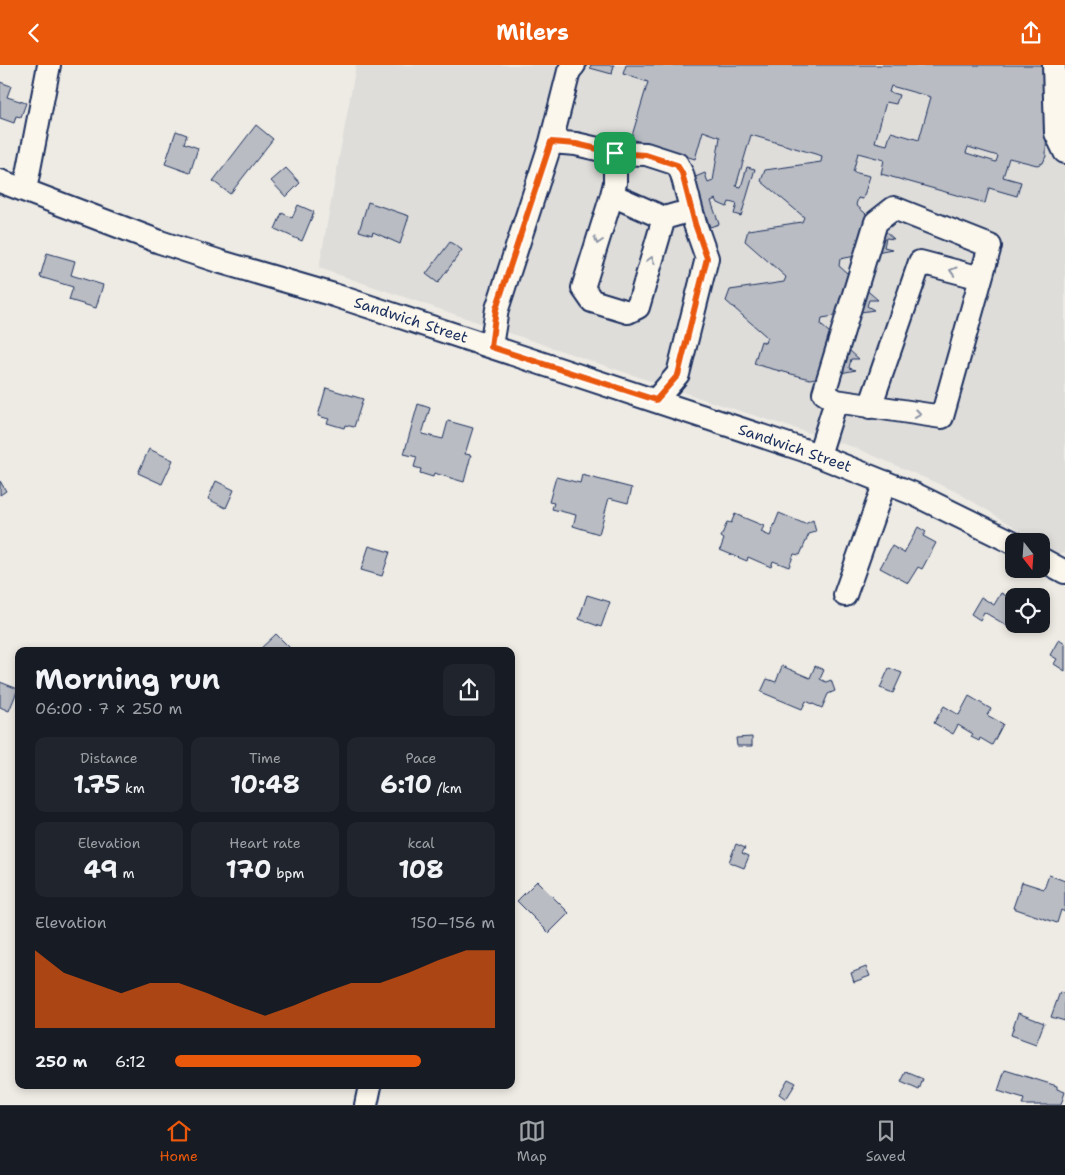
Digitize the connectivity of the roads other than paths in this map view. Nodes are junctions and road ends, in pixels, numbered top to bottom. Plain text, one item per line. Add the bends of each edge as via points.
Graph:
1 (50, 65) edge
2 (574, 65) edge
3 (1054, 65) edge
4 (551, 142) junction
5 (1065, 152) edge
6 (615, 153) junction
7 (0, 181) edge
8 (25, 190) junction
9 (612, 195) junction
10 (692, 210) junction
11 (664, 218) junction
12 (981, 278) junction
13 (491, 347) junction
14 (656, 400) junction
15 (836, 401) junction
16 (870, 407) junction
17 (819, 455) junction
18 (885, 482) junction
19 (1005, 538) edge
20 (1050, 564) edge
21 (1065, 572) edge
22 (844, 595) dead end
23 (369, 1089) edge
24 (366, 1105) edge

1 - 8 street
2 - 4 street via 569,71
3 - 5 street via 1056,133
4 - 6 street
4 - 13 street via 496,309
6 - 9 street
6 - 10 street via 646,155 677,165
7 - 8 street, Sandwich Street
8 - 13 street, Sandwich Street via 167,244
9 - 11 street
9 -> 11 street via 583,288 592,301 628,312 638,307
10 - 11 street
10 - 14 street via 707,258 704,274 678,375
12 - 15 street via 990,246 894,208 876,222 824,393
16 -> 12 street via 942,417
12 -> 16 street via 920,261
13 - 14 street, Sandwich Street
14 - 17 street, Sandwich Street
15 - 16 street
15 - 17 street
17 - 18 street, Sandwich Street
18 - 19 street, Sandwich Street
18 - 22 street
20 - 21 street
23 - 24 street

